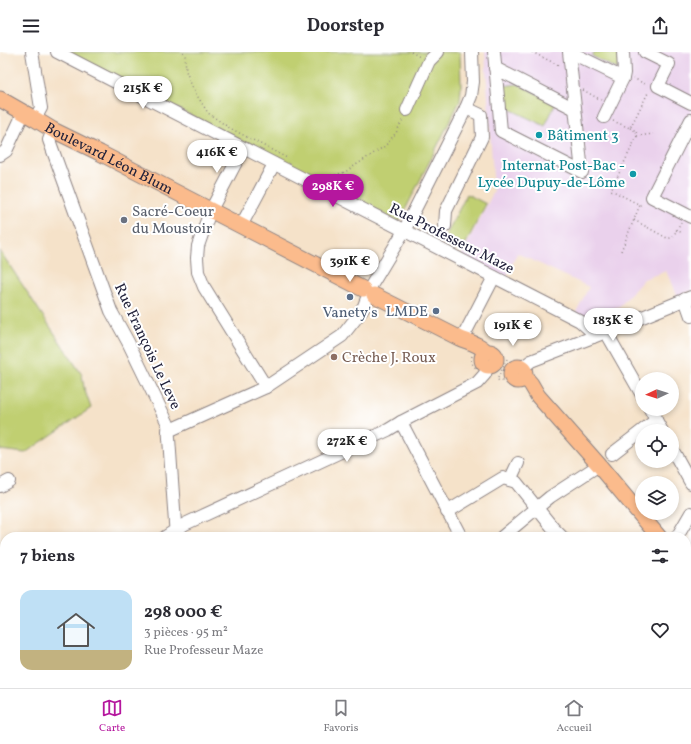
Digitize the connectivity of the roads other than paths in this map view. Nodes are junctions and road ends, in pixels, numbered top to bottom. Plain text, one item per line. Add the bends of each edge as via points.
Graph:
1 (32, 52) edge
2 (37, 52) edge
3 (57, 52) edge
4 (438, 52) edge
5 (472, 52) edge
6 (494, 52) edge
7 (570, 52) edge
8 (623, 52) edge
9 (645, 52) edge
10 (495, 68) junction
11 (624, 76) junction
12 (2, 101) edge
13 (691, 103) edge
14 (466, 108) junction
15 (407, 110) road end
16 (576, 110) junction
17 (30, 116) junction
18 (604, 116) road end
19 (691, 120) edge
20 (53, 130) junction
21 (243, 148) junction
22 (0, 155) edge
23 (274, 164) junction
24 (211, 210) junction
25 (688, 215) edge
26 (241, 226) junction
27 (445, 226) dead end
28 (404, 231) junction
29 (494, 277) junction
30 (368, 292) junction
31 (688, 298) edge
32 (691, 316) edge
33 (606, 332) junction
34 (593, 337) junction
35 (462, 339) junction
36 (508, 370) junction
37 (635, 384) edge
38 (266, 387) junction
39 (654, 416) edge
40 (656, 420) junction
41 (401, 422) junction
42 (658, 424) edge
43 (168, 431) junction
44 (612, 454) dead end
45 (679, 462) edge
46 (518, 463) dead end
47 (599, 465) junction
48 (510, 480) junction
49 (691, 483) edge
50 (536, 508) junction
51 (447, 512) junction
52 (691, 513) edge
53 (172, 532) edge
54 (176, 532) edge
55 (458, 532) edge
56 (508, 532) edge
57 (557, 532) edge
58 (656, 532) edge
59 (680, 532) edge

1 - 2 street
1 - 17 street via 42,108
3 - 21 street, Rue Professeur Maze
4 - 15 street via 429,61
5 - 14 street via 473,82
6 - 10 street
7 - 11 street
7 - 16 street
8 - 11 street
9 - 13 street via 669,64 658,86
10 - 16 street
10 - 16 street via 501,131 582,172
11 - 18 street
12 - 17 main road, Boulevard Léon Blum
14 - 27 street via 481,115 482,137 446,211
14 - 28 street
17 - 20 main road, Boulevard Léon Blum
17 - 22 street via 6,151
19 - 25 street via 652,197
20 - 24 main road, Boulevard Léon Blum
20 - 43 street, Rue François Le Leve via 49,140 111,311 168,424
21 - 23 street, Rue Professeur Maze
21 - 24 street
23 - 26 street
23 - 28 street, Rue Professeur Maze
24 - 26 main road, Boulevard Léon Blum
24 - 38 street via 198,246 198,272 204,287
26 - 30 main road, Boulevard Léon Blum
28 - 29 street, Rue Professeur Maze
28 - 30 street
29 - 34 street, Rue Professeur Maze via 580,321 590,330
29 - 35 street
30 - 35 main road, Boulevard Léon Blum
30 - 38 street via 364,306 342,336
31 - 32 street
31 - 33 street
33 - 34 street
33 - 37 street
34 - 36 street
35 - 36 main road, Boulevard Léon Blum via 483,348
36 - 41 street via 485,374 477,383
36 - 47 main road, Boulevard Léon Blum
38 - 43 street
39 - 40 street
40 - 42 street
40 - 44 street
41 - 51 street
41 - 54 street via 185,524
43 - 53 street, Rue François Le Leve
45 - 49 street
46 - 48 street
47 - 50 street
47 - 58 main road, Boulevard Léon Blum
48 - 50 street via 516,482
48 - 51 street via 504,478
50 - 56 street
50 - 57 street
51 - 55 street
52 - 59 street

